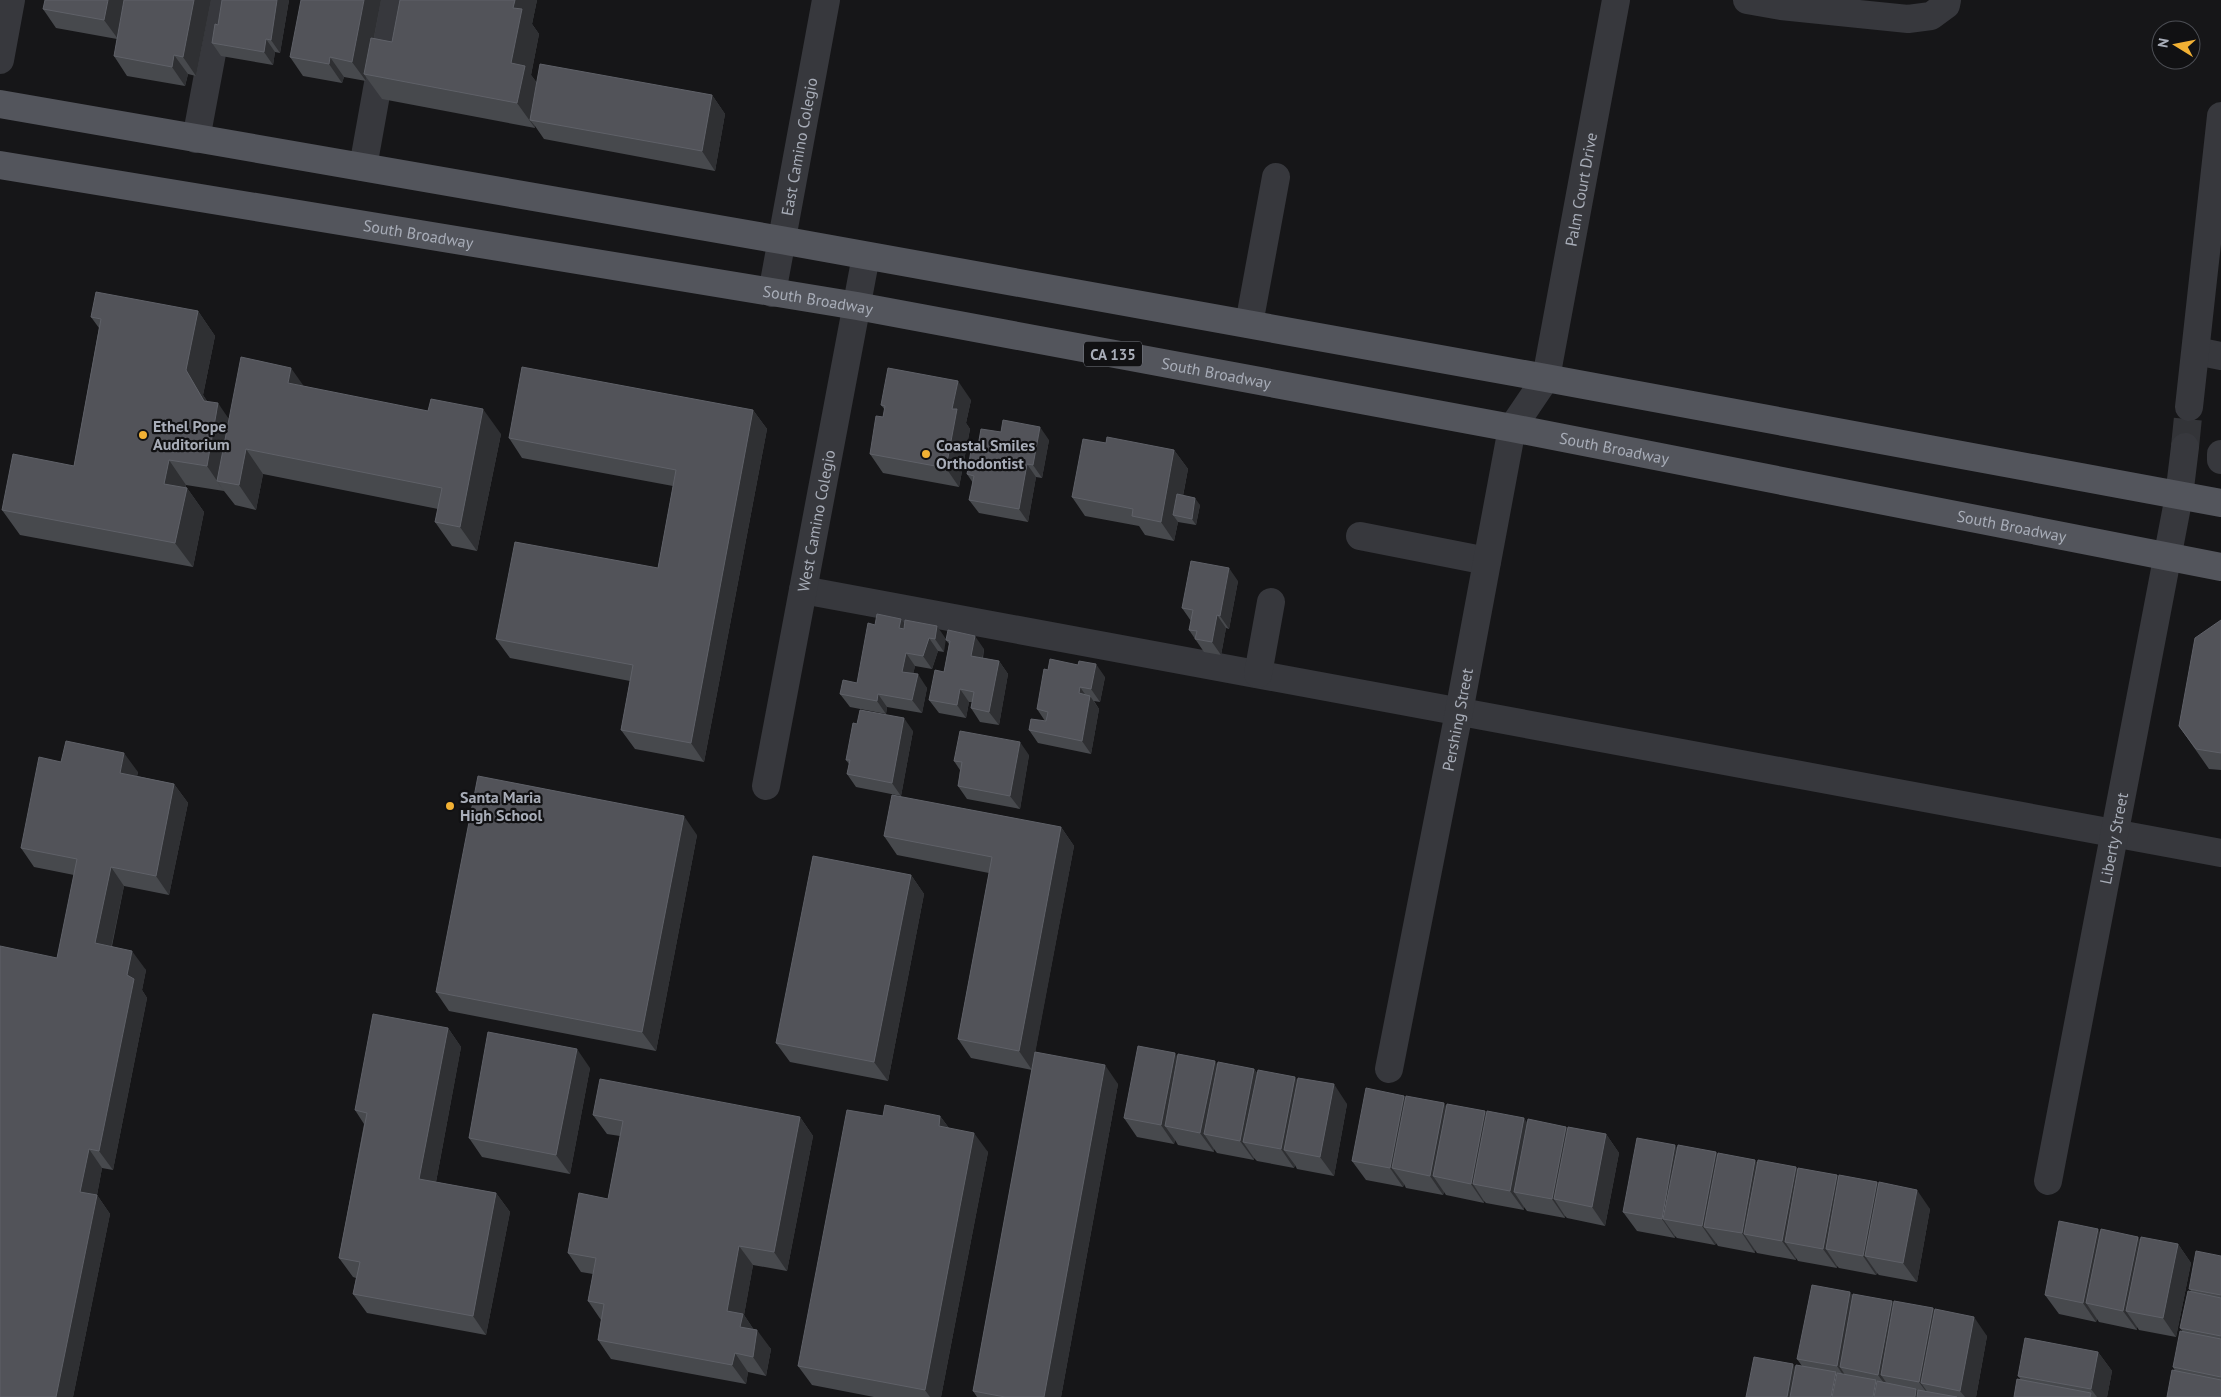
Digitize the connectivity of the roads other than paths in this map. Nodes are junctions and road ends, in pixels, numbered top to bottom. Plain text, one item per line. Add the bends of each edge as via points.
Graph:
1 (11, 0) edge
2 (222, 0) edge
3 (393, 0) edge
4 (826, 0) edge
5 (1616, 0) edge
6 (1747, 0) edge
7 (1947, 0) edge
8 (386, 35) junction
9 (0, 60) edge
10 (398, 64) edge
11 (0, 104) edge
12 (2221, 116) edge
13 (196, 139) junction
14 (0, 165) edge
15 (363, 167) junction
16 (1276, 177) dead end
17 (2216, 216) edge
18 (781, 240) junction
19 (866, 256) junction
20 (772, 293) junction
21 (857, 306) junction
22 (1249, 324) junction
23 (2208, 353) edge
24 (1546, 378) junction
25 (2189, 407) tunnel mouth
26 (1512, 428) junction
27 (2185, 446) tunnel mouth
28 (2221, 454) edge
29 (2221, 460) edge
30 (2179, 496) junction
31 (2221, 503) edge
32 (1360, 536) dead end
33 (2167, 556) junction
34 (1487, 561) junction
35 (2221, 567) edge
36 (803, 590) junction
37 (1271, 602) dead end
38 (1258, 674) junction
39 (1459, 712) junction
40 (766, 786) dead end
41 (2114, 834) junction
42 (2221, 853) edge
43 (1389, 1070) dead end
44 (2048, 1181) dead end

1 - 9 street
2 - 13 street
3 - 8 street
4 - 18 street, East Camino Colegio
5 - 24 street, Palm Court Drive
6 - 7 street via 1908,19 1931,16 1946,5
8 - 10 street via 400,50
8 - 15 street via 382,109
11 - 13 main road
12 - 17 street
13 - 15 main road
14 - 20 main road, South Broadway / CA 135
15 - 18 main road
16 - 22 street
17 - 23 street
18 - 19 main road
18 - 20 street, East Camino Colegio
19 - 21 street, West Camino Colegio
19 - 22 main road
20 - 21 main road, South Broadway / CA 135
21 - 26 main road, South Broadway / CA 135
21 - 36 street, West Camino Colegio
22 - 24 main road
23 - 25 street
24 - 26 street, Pershing Street
24 - 30 main road
26 - 33 main road, South Broadway / CA 135
26 - 34 street, Pershing Street
27 - 30 street, Liberty Street
28 - 29 street
30 - 31 main road
30 - 33 street, Liberty Street
32 - 34 street
33 - 35 main road, South Broadway / CA 135
33 - 41 street, Liberty Street
34 - 39 street, Pershing Street
36 - 38 street
36 - 40 street, West Camino Colegio
37 - 38 street
38 - 39 street
39 - 41 street
39 - 43 street, Pershing Street
41 - 42 street
41 - 44 street, Liberty Street

